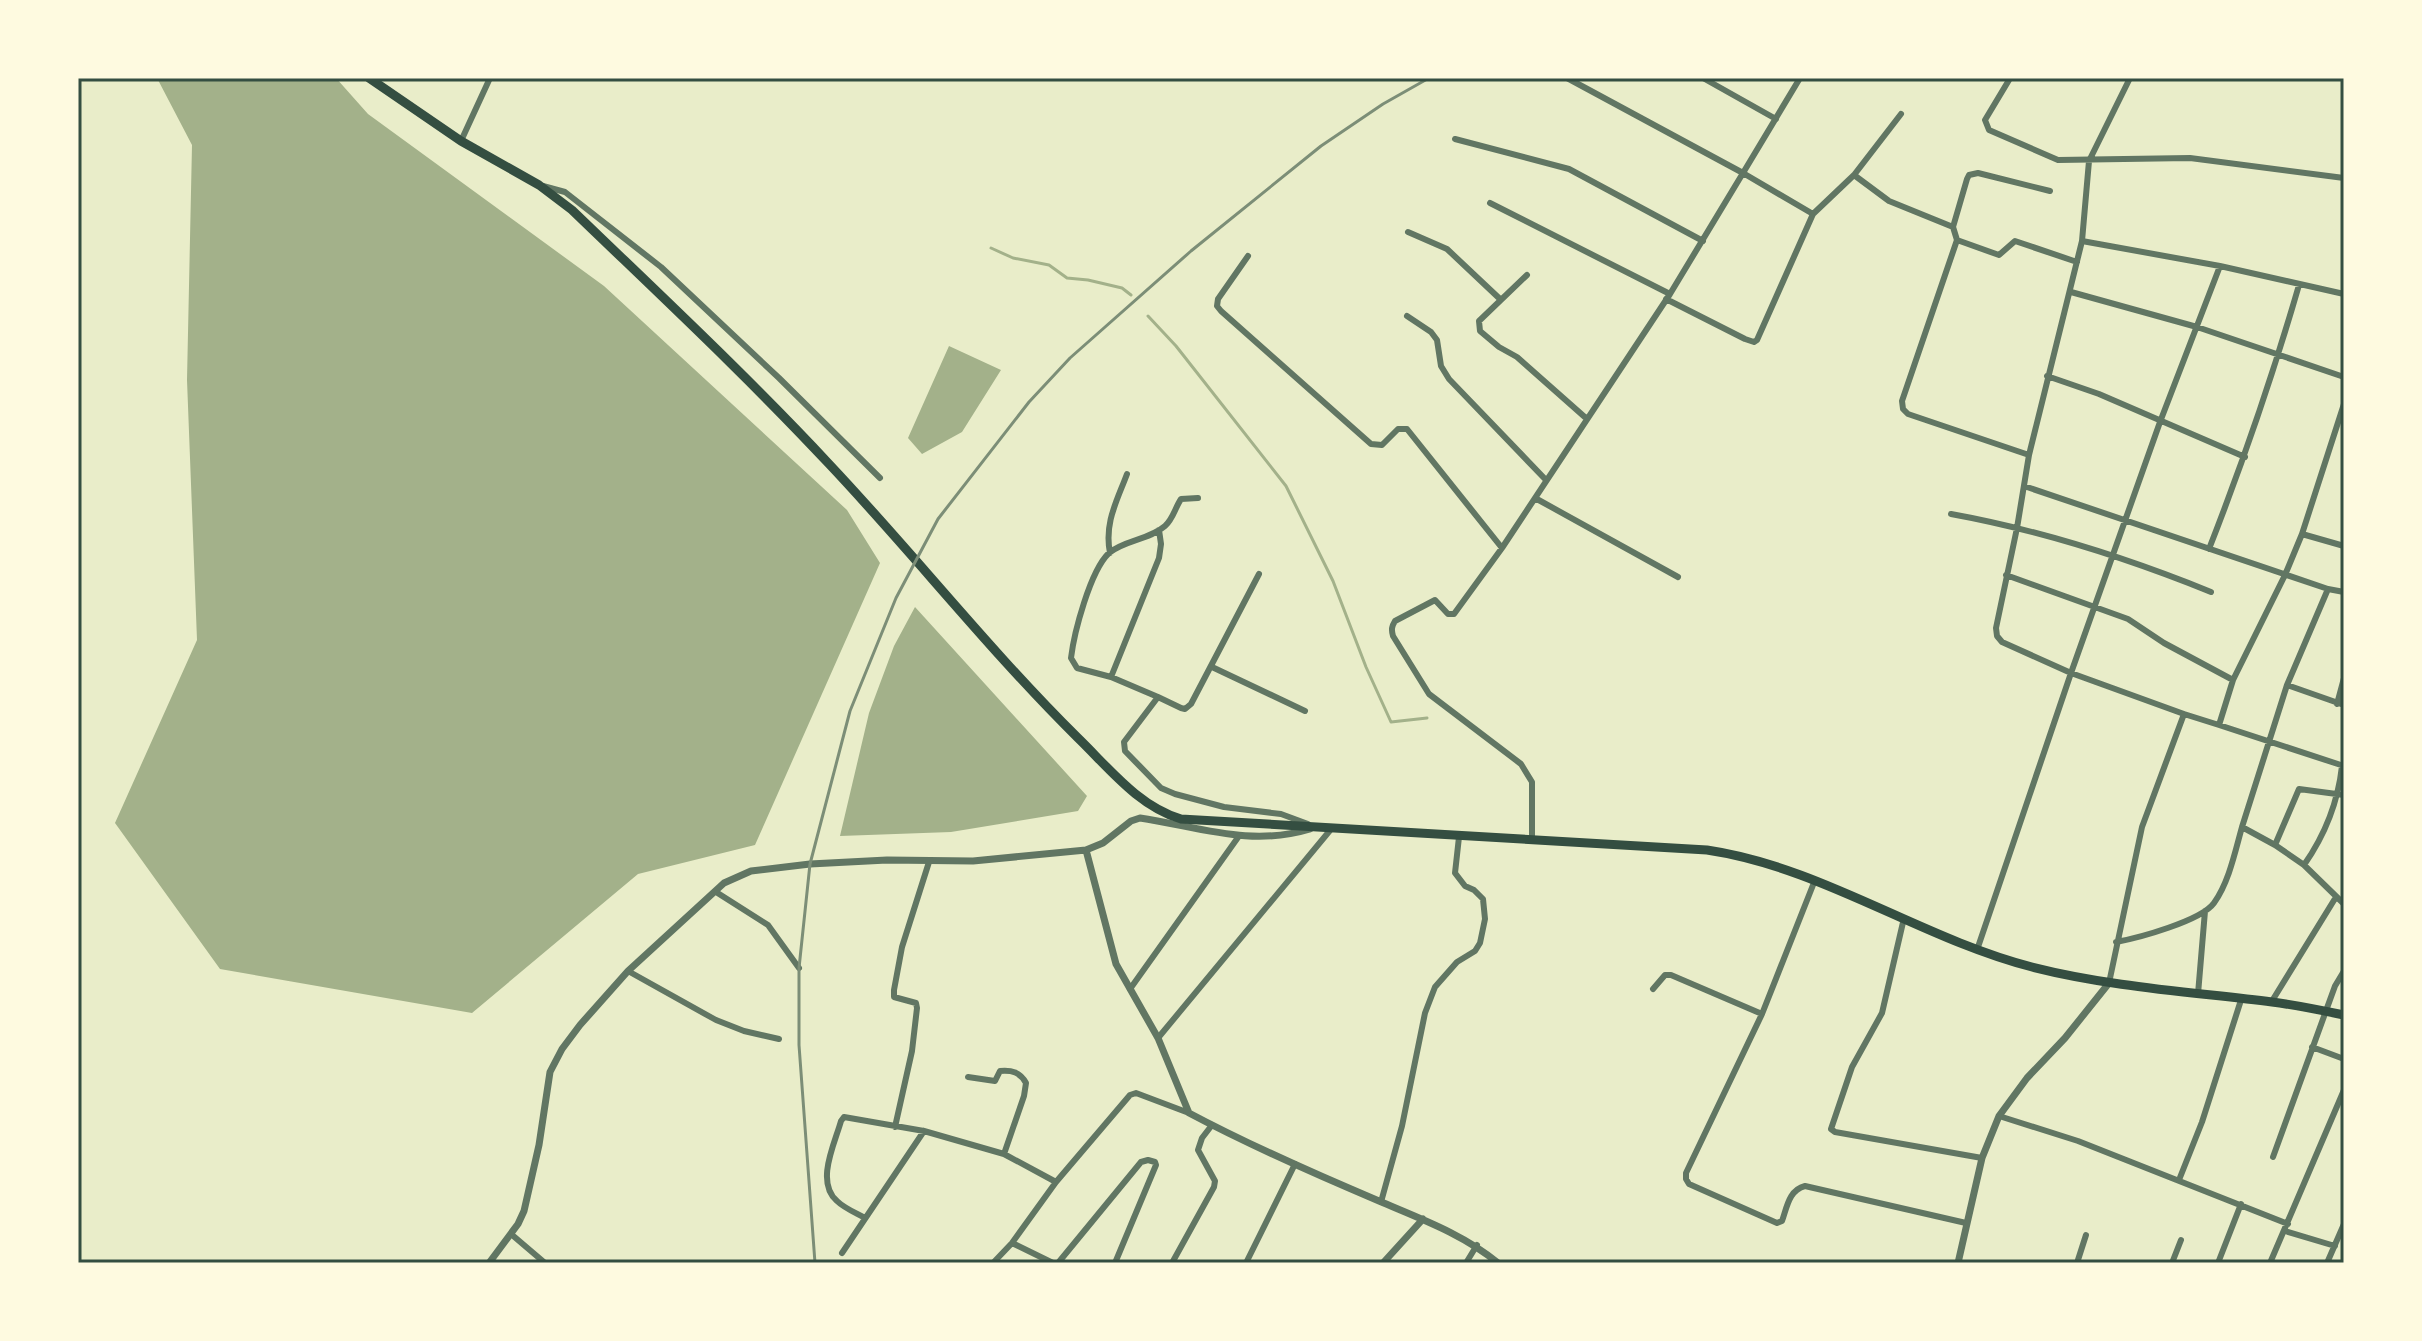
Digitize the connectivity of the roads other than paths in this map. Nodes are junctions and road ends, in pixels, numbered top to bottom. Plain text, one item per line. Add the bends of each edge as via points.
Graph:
1 (369, 78) edge
2 (490, 78) edge
3 (1567, 78) edge
4 (1703, 78) edge
5 (1800, 78) edge
6 (2130, 78) edge
7 (2009, 80) edge
8 (380, 81) edge
9 (1901, 114) dead end
10 (1776, 119) junction
11 (1455, 139) dead end
12 (461, 141) junction
13 (2089, 161) junction
14 (1743, 173) junction
15 (1854, 175) junction
16 (2344, 178) edge
17 (539, 185) junction
18 (2050, 191) dead end
19 (1490, 203) dead end
20 (1813, 214) junction
21 (1953, 227) junction
22 (1408, 232) dead end
23 (1957, 240) junction
24 (1703, 241) junction
25 (2082, 241) junction
26 (1248, 256) dead end
27 (2077, 262) junction
28 (2220, 266) junction
29 (1527, 275) dead end
30 (2299, 285) junction
31 (2071, 292) junction
32 (2344, 294) edge
33 (1668, 297) junction
34 (1500, 299) junction
35 (1407, 316) dead end
36 (2197, 327) junction
37 (2279, 355) junction
38 (2047, 376) junction
39 (2344, 377) edge
40 (2344, 404) edge
41 (1587, 419) junction
42 (2160, 422) junction
43 (2029, 455) junction
44 (2245, 457) junction
45 (1127, 474) dead end
46 (880, 478) dead end
47 (1546, 480) junction
48 (2024, 486) junction
49 (1198, 498) dead end
50 (1535, 498) junction
51 (1951, 514) dead end
52 (2125, 520) junction
53 (2017, 528) junction
54 (1159, 530) junction
55 (2302, 534) junction
56 (2344, 546) edge
57 (1502, 548) junction
58 (2209, 549) junction
59 (1110, 553) junction
60 (2113, 557) junction
61 (1259, 574) dead end
62 (2006, 575) junction
63 (2285, 575) junction
64 (1678, 577) dead end
65 (2328, 589) junction
66 (2211, 592) dead end
67 (2344, 592) edge
68 (2095, 606) junction
69 (1212, 667) junction
70 (2071, 673) junction
71 (1111, 677) junction
72 (2344, 678) edge
73 (2233, 680) junction
74 (2287, 685) junction
75 (1158, 697) junction
76 (2340, 704) edge
77 (1305, 711) dead end
78 (2184, 714) junction
79 (2219, 725) junction
80 (2269, 740) junction
81 (2343, 766) edge
82 (2341, 794) edge
83 (1316, 827) junction
84 (2242, 827) junction
85 (1332, 828) junction
86 (1239, 836) junction
87 (1459, 837) junction
88 (1532, 841) junction
89 (2275, 845) junction
90 (1086, 850) junction
91 (929, 862) junction
92 (2304, 865) junction
93 (1815, 880) junction
94 (716, 892) junction
95 (2336, 897) junction
96 (2344, 904) edge
97 (2205, 911) junction
98 (1904, 918) junction
99 (2116, 942) junction
100 (1977, 950) junction
101 (799, 968) dead end
102 (628, 971) junction
103 (2344, 971) edge
104 (2109, 983) junction
105 (1130, 989) junction
106 (1653, 989) dead end
107 (2198, 994) junction
108 (2241, 1000) junction
109 (2272, 1001) junction
110 (2326, 1011) junction
111 (1762, 1014) junction
112 (2344, 1015) edge
113 (1158, 1038) junction
114 (779, 1039) dead end
115 (2312, 1047) junction
116 (2344, 1059) edge
117 (968, 1077) dead end
118 (2344, 1090) edge
119 (1189, 1113) junction
120 (1999, 1116) junction
121 (1212, 1125) junction
122 (895, 1127) junction
123 (924, 1131) junction
124 (1004, 1154) junction
125 (2273, 1157) dead end
126 (1982, 1158) junction
127 (1295, 1164) junction
128 (2179, 1180) junction
129 (1056, 1182) junction
130 (1381, 1202) junction
131 (2241, 1204) junction
132 (865, 1218) junction
133 (1423, 1219) junction
134 (1966, 1223) junction
135 (2344, 1224) edge
136 (2286, 1228) junction
137 (511, 1234) junction
138 (2086, 1235) dead end
139 (2181, 1240) dead end
140 (1012, 1243) junction
141 (1477, 1245) junction
142 (2335, 1246) junction
143 (842, 1253) dead end
144 (489, 1263) edge
145 (545, 1263) edge
146 (993, 1263) edge
147 (1055, 1263) edge
148 (1115, 1263) edge
149 (1172, 1263) edge
150 (1246, 1263) edge
151 (1383, 1263) edge
152 (1466, 1263) edge
153 (1498, 1263) edge
154 (1958, 1263) edge
155 (2077, 1263) edge
156 (2172, 1263) edge
157 (2218, 1263) edge
158 (2270, 1263) edge
159 (2327, 1263) edge

1 - 8 main road
2 - 12 street
3 - 14 street
4 - 10 street
5 - 10 street
6 - 13 street
7 - 13 street via 1985,120 1989,130 2058,160
8 - 12 main road
9 - 15 street
10 - 14 street
11 - 24 street via 1569,169
12 - 17 main road
13 - 16 street via 2190,158
13 - 25 street
14 - 20 street
14 - 24 street
15 - 20 street
15 - 21 street via 1889,201
17 - 46 street via 565,192 661,267
17 - 83 main road via 572,210 767,398 1036,696 1141,800 1181,819
18 - 21 street via 1971,174
19 - 33 street
20 - 33 street via 1760,339 1754,342
21 - 23 street
22 - 34 street via 1447,249
23 - 27 street via 1999,255 2015,241
23 - 43 street via 1903,409
24 - 33 street
25 - 27 street
25 - 28 street
26 - 57 street via 1218,299 1221,311 1371,444 1382,445 1398,429 1407,429
27 - 31 street
28 - 30 street
28 - 36 street
29 - 34 street
30 - 32 street
30 - 37 street
31 - 36 street
31 - 38 street
33 - 41 street
34 - 41 street via 1479,321 1480,331
35 - 47 street via 1437,340 1449,379
36 - 37 street
36 - 42 street
37 - 39 street
37 - 44 street
38 - 42 street
38 - 43 street
40 - 55 street
41 - 47 street
42 - 44 street
42 - 52 street
43 - 48 street
44 - 58 street
45 - 59 street via 1108,525
47 - 50 street
48 - 52 street
48 - 53 street
49 - 54 street via 1181,499 1169,523
50 - 57 street
50 - 64 street
51 - 53 street
52 - 58 street
52 - 60 street
53 - 60 street
53 - 62 street
54 - 59 street
54 - 71 street via 1159,558
55 - 56 street
55 - 63 street
57 - 88 street via 1454,614 1435,600 1395,621 1391,629 1429,694 1528,773
58 - 63 street
59 - 71 street via 1088,592 1071,658 1077,668
60 - 66 street
60 - 68 street
61 - 69 street
62 - 68 street
62 - 70 street via 1997,636
63 - 65 street
63 - 73 street
65 - 67 street
65 - 74 street
68 - 70 street
68 - 73 street via 2128,619
69 - 75 street via 1185,709
69 - 77 street
70 - 78 street
70 - 100 street
71 - 75 street
72 - 76 street
73 - 79 street
74 - 76 street
74 - 80 street
75 - 83 street via 1124,747 1161,788 1190,800 1281,814
78 - 79 street
78 - 99 street via 2142,827
79 - 80 street
80 - 81 street
80 - 84 street
81 - 82 street
82 - 89 street via 2299,789
82 - 92 street
83 - 85 main road
83 - 86 street via 1279,837
84 - 89 street
84 - 97 street via 2224,884
85 - 87 main road
85 - 113 street
86 - 90 street via 1140,818
86 - 105 street
87 - 88 main road
87 - 130 street via 1455,873 1483,899 1480,943 1435,987 1425,1013
88 - 93 main road via 1707,850 1746,856
89 - 92 street
90 - 91 street
90 - 105 street via 1116,964
91 - 94 street via 887,860 751,871
91 - 122 street via 894,990 894,997 916,1003 917,1008
92 - 95 street
93 - 98 main road
93 - 111 street
94 - 101 street via 768,925
94 - 102 street
95 - 96 street
95 - 109 street
97 - 99 street via 2146,937
97 - 107 street
98 - 100 main road
98 - 126 street via 1882,1013 1852,1067 1831,1129
99 - 104 street
100 - 104 main road
102 - 114 street via 716,1020
102 - 137 street via 580,1025 550,1072 524,1211
103 - 110 street
104 - 107 main road
104 - 120 street
105 - 113 street
106 - 111 street via 1671,975
107 - 108 main road
108 - 109 main road
108 - 128 street
109 - 110 main road
110 - 112 main road
110 - 115 street
111 - 134 street via 1686,1173 1689,1184 1777,1223 1794,1192 1805,1186
113 - 119 street
115 - 116 street
115 - 125 street
117 - 124 street via 991,1082 1000,1071 1009,1070 1026,1083
118 - 136 street
119 - 121 street
119 - 129 street via 1131,1094
120 - 126 street
120 - 128 street
121 - 127 street
121 - 149 street via 1198,1150 1214,1187
122 - 123 street
122 - 132 street via 848,1117 841,1121 828,1183 836,1201
123 - 124 street
123 - 132 street
124 - 129 street
126 - 134 street
127 - 130 street
127 - 150 street
128 - 131 street
129 - 140 street
130 - 133 street
131 - 136 street
131 - 157 street
132 - 143 street
133 - 141 street
133 - 151 street
134 - 154 street
135 - 142 street
136 - 142 street
136 - 158 street
137 - 144 street
137 - 145 street
138 - 155 street
139 - 156 street
140 - 146 street
140 - 147 street
141 - 152 street
141 - 153 street
142 - 159 street
147 - 148 street via 1141,1162 1155,1162

